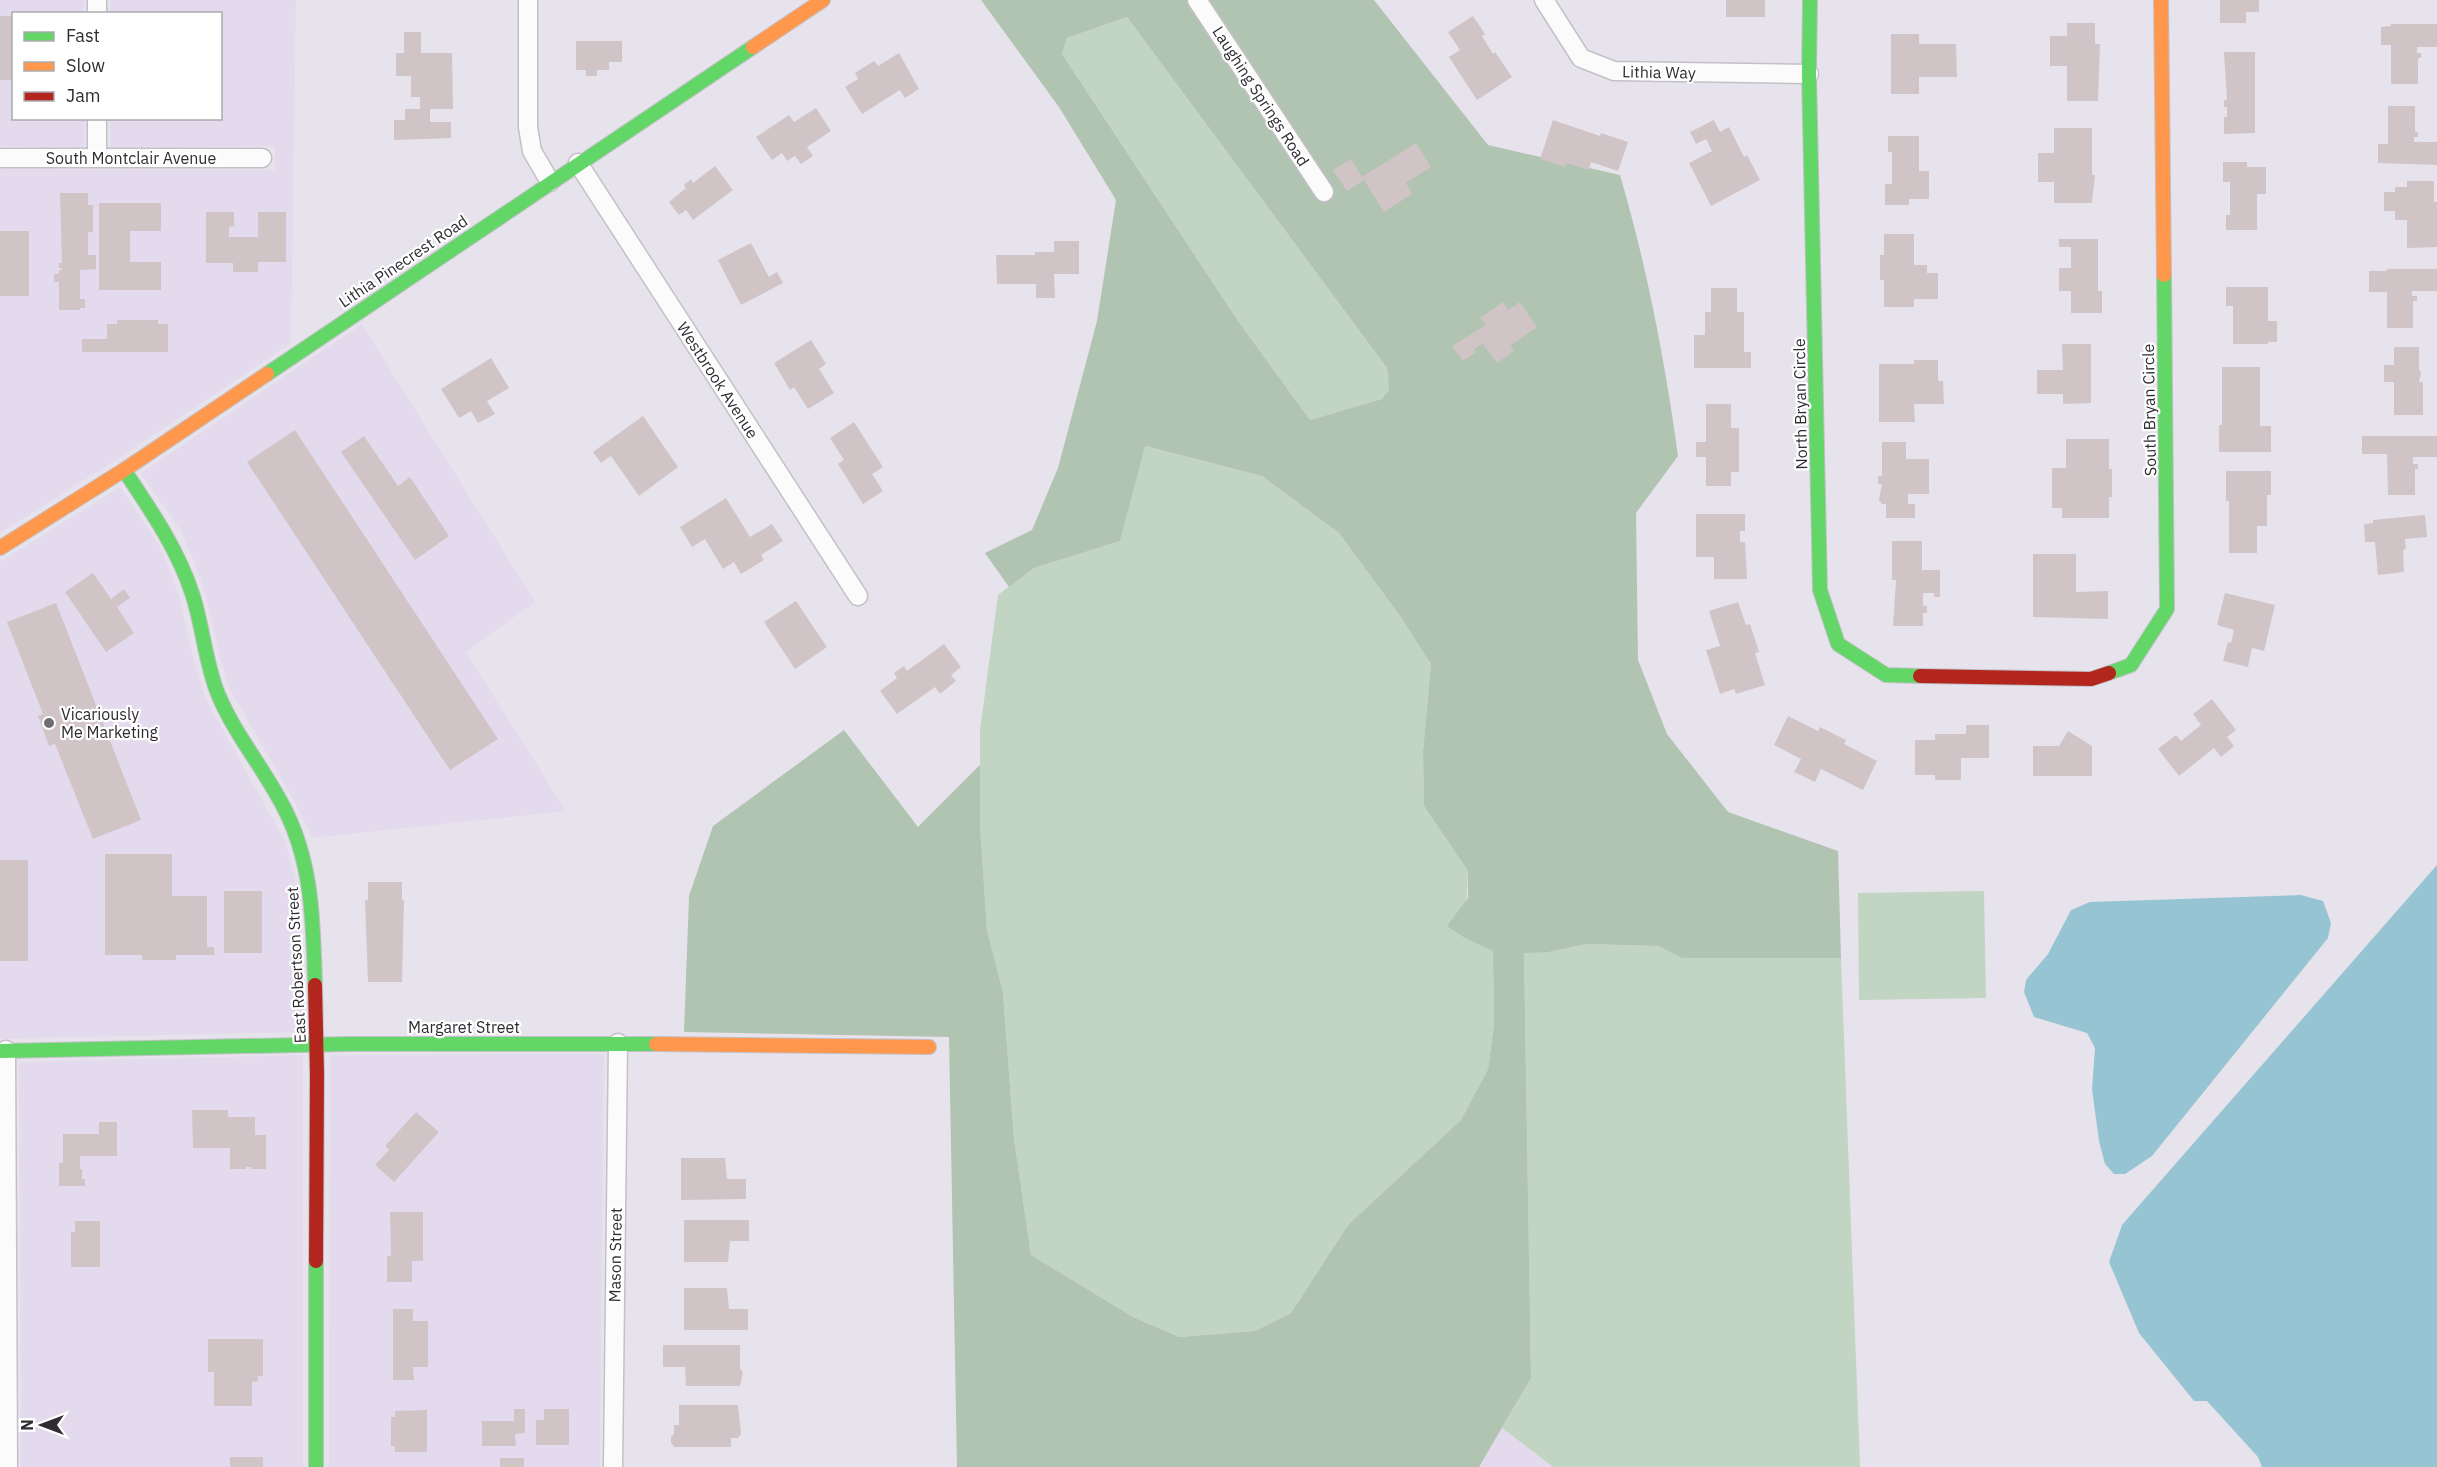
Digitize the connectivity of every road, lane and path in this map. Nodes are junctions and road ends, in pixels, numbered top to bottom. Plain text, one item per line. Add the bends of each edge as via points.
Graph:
1 (528, 0) edge
2 (823, 0) edge
3 (1197, 0) edge
4 (1544, 0) edge
5 (1810, 0) edge
6 (2161, 0) edge
7 (1809, 74) junction
8 (97, 120) edge
9 (0, 158) edge
10 (97, 158) junction
11 (262, 158) dead end
12 (578, 163) junction
13 (549, 182) junction
14 (1324, 192) dead end
15 (124, 470) junction
16 (0, 548) edge
17 (858, 596) dead end
18 (1989, 675) joint
19 (317, 1043) junction
20 (618, 1043) junction
21 (929, 1047) dead end
22 (3, 1051) edge
23 (8, 1467) edge
24 (316, 1467) edge
25 (613, 1467) edge

1 - 13 street via 528,127 532,151
2 - 12 street, Lithia Pinecrest Road
3 - 14 street, Laughing Springs Road
4 - 7 street, Lithia Way via 1581,58 1614,71
5 - 7 street, North Bryan Circle
6 - 18 street, South Bryan Circle via 2167,609 2131,665 2091,679
7 - 18 street, North Bryan Circle via 1820,590 1838,644 1886,675
8 - 10 street
9 - 10 street, South Montclair Avenue
10 - 11 street, South Montclair Avenue
12 - 13 street, Lithia Pinecrest Road
12 - 17 street, Westbrook Avenue
13 - 15 street, Lithia Pinecrest Road
15 - 16 street, Lithia Pinecrest Road
15 - 19 street, East Robertson Street via 169,537 192,596 218,694 299,839 312,905
19 - 20 street, Margaret Street
19 - 22 street, Margaret Street
19 - 24 street, East Robertson Street
20 - 21 street, Margaret Street
20 - 25 street, Mason Street
22 - 23 street

